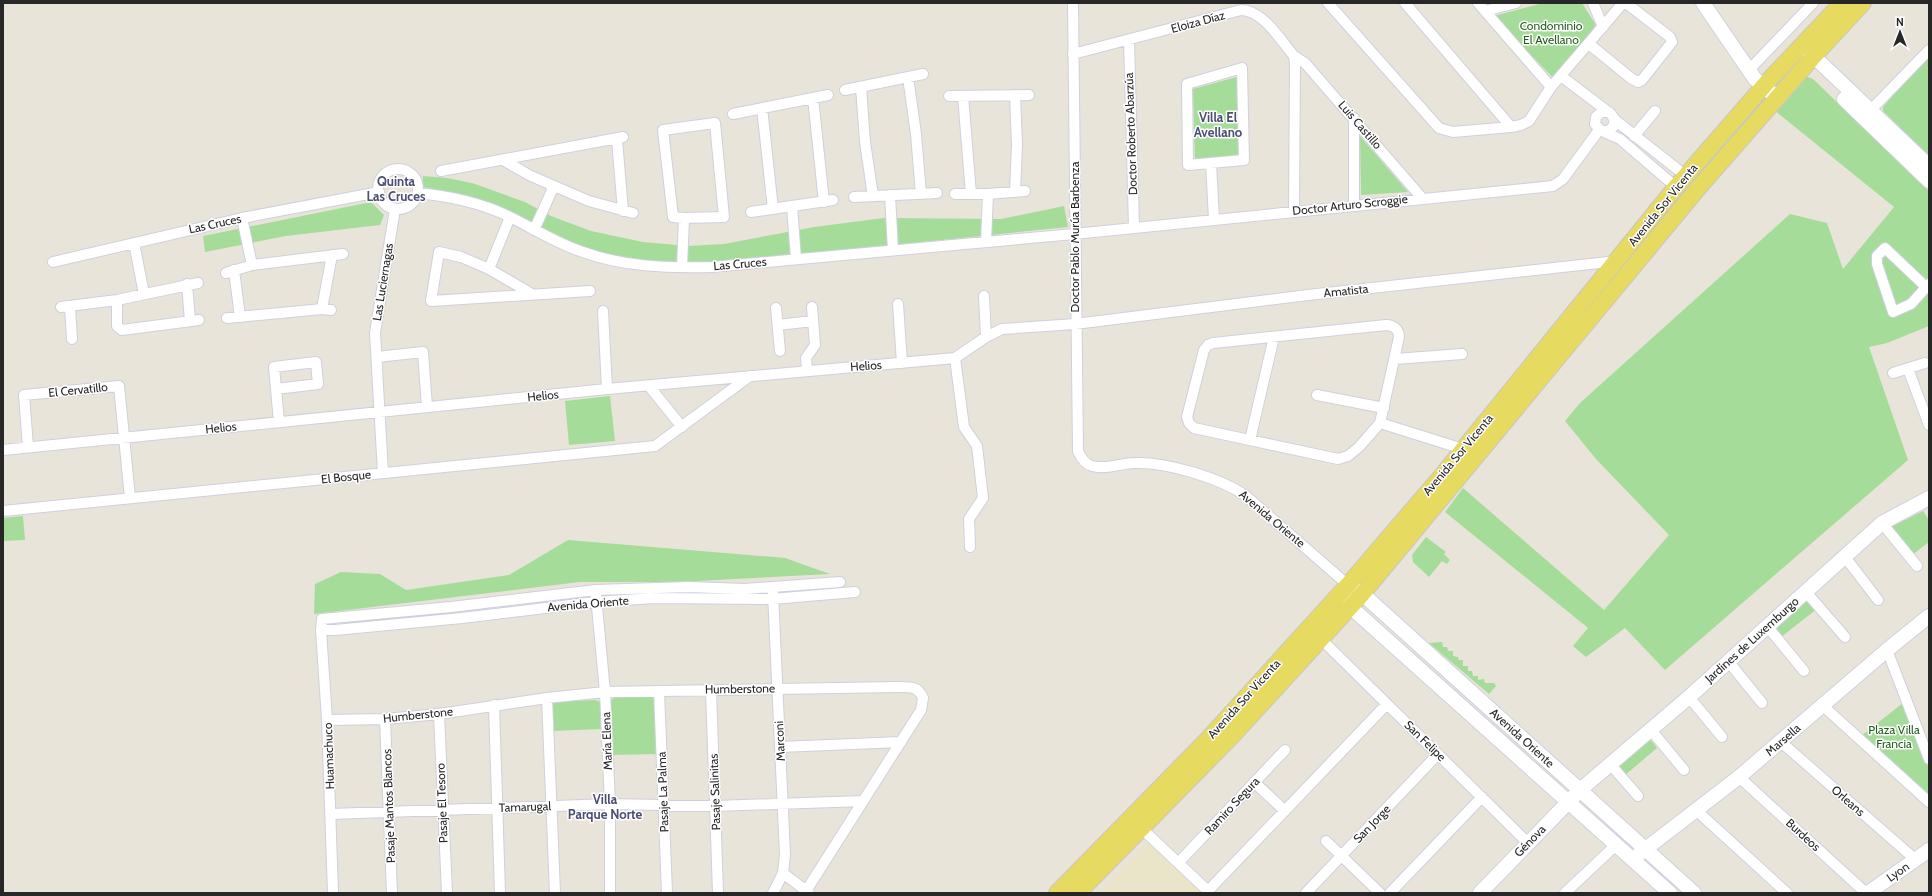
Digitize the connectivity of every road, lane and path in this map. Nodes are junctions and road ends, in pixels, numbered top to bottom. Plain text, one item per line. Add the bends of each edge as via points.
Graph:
1 (1073, 3) edge
2 (1328, 3) edge
3 (1405, 3) edge
4 (1516, 3) edge
5 (1593, 3) edge
6 (1623, 3) edge
7 (1626, 3) edge
8 (1813, 3) edge
9 (1842, 3) edge
10 (1863, 3) edge
11 (1707, 5) edge
12 (1481, 7) edge
13 (1603, 27) junction
14 (1128, 40) junction
15 (1589, 44) junction
16 (1802, 45) junction
17 (1929, 50) edge
18 (1073, 54) junction
19 (1294, 56) junction
20 (1810, 60) junction
21 (1749, 70) junction
22 (923, 74) dead end
23 (1561, 76) junction
24 (908, 77) junction
25 (861, 87) junction
26 (1551, 87) junction
27 (1764, 87) junction
28 (845, 90) dead end
29 (828, 95) dead end
30 (1015, 95) junction
31 (1029, 95) dead end
32 (949, 96) dead end
33 (963, 96) junction
34 (1591, 97) junction
35 (813, 98) junction
36 (1777, 98) junction
37 (762, 108) junction
38 (1655, 111) dead end
39 (734, 114) dead end
40 (1867, 114) junction
41 (1612, 116) junction
42 (1596, 117) junction
43 (1354, 118) junction
44 (1511, 127) junction
45 (1601, 131) junction
46 (1634, 136) junction
47 (503, 160) junction
48 (1211, 163) junction
49 (1929, 166) edge
50 (441, 171) dead end
51 (1929, 181) edge
52 (1681, 182) junction
53 (554, 186) junction
54 (379, 192) junction
55 (418, 193) junction
56 (937, 193) dead end
57 (920, 194) junction
58 (956, 194) dead end
59 (971, 194) junction
60 (988, 194) junction
61 (890, 195) junction
62 (873, 196) junction
63 (854, 197) dead end
64 (1422, 198) junction
65 (1686, 203) junction
66 (1354, 205) junction
67 (792, 206) junction
68 (395, 209) junction
69 (773, 209) junction
70 (1294, 211) junction
71 (751, 212) dead end
72 (510, 217) junction
73 (242, 218) junction
74 (684, 218) junction
75 (1214, 219) junction
76 (1134, 227) junction
77 (534, 230) junction
78 (1074, 234) junction
79 (986, 241) junction
80 (134, 243) junction
81 (893, 250) junction
82 (343, 254) dead end
83 (332, 255) junction
84 (796, 259) junction
85 (1617, 261) junction
86 (53, 262) dead end
87 (252, 265) junction
88 (682, 267) junction
89 (489, 269) junction
90 (198, 283) dead end
91 (187, 284) junction
92 (1928, 286) edge
93 (1595, 287) junction
94 (590, 290) dead end
95 (144, 294) junction
96 (533, 294) junction
97 (984, 296) dead end
98 (118, 300) junction
99 (898, 304) dead end
100 (812, 307) dead end
101 (776, 308) dead end
102 (602, 311) dead end
103 (1593, 313) junction
104 (240, 317) junction
105 (227, 318) dead end
106 (813, 321) junction
107 (1075, 324) junction
108 (778, 325) junction
109 (986, 337) junction
110 (1274, 337) junction
111 (72, 338) dead end
112 (780, 351) dead end
113 (1462, 354) dead end
114 (377, 356) junction
115 (955, 358) junction
116 (1395, 359) junction
117 (902, 363) junction
118 (1925, 363) dead end
119 (1908, 368) junction
120 (807, 370) junction
121 (1893, 374) dead end
122 (750, 376) junction
123 (649, 386) junction
124 (276, 389) junction
125 (607, 389) junction
126 (1317, 395) dead end
127 (427, 407) junction
128 (1384, 408) junction
129 (380, 412) junction
130 (279, 422) junction
131 (1380, 423) junction
132 (1929, 425) edge
133 (682, 427) junction
134 (124, 437) junction
135 (1250, 440) junction
136 (28, 447) junction
137 (3, 450) edge
138 (1459, 454) junction
139 (1091, 466) joint
140 (383, 473) junction
141 (1458, 478) junction
142 (130, 498) junction
143 (1929, 498) edge
144 (3, 511) edge
145 (1882, 523) junction
146 (970, 547) dead end
147 (1845, 557) junction
148 (1917, 566) dead end
149 (840, 582) dead end
150 (1348, 585) junction
151 (773, 588) junction
152 (596, 590) junction
153 (855, 592) dead end
154 (1806, 592) junction
155 (1362, 594) junction
156 (772, 599) junction
157 (1878, 600) dead end
158 (595, 602) junction
159 (1350, 607) junction
160 (1929, 616) edge
161 (322, 619) joint
162 (1767, 626) junction
163 (321, 630) junction
164 (1845, 637) dead end
165 (1412, 638) junction
166 (1321, 639) junction
167 (1887, 650) junction
168 (1402, 653) junction
169 (1728, 661) junction
170 (1804, 671) dead end
171 (778, 689) junction
172 (711, 690) junction
173 (659, 691) junction
174 (605, 692) junction
175 (1689, 697) junction
176 (547, 698) junction
177 (1762, 703) dead end
178 (1387, 704) junction
179 (494, 706) junction
180 (1822, 706) junction
181 (1490, 709) junction
182 (439, 714) junction
183 (1474, 717) junction
184 (385, 719) junction
185 (327, 720) junction
186 (1651, 730) junction
187 (1722, 737) dead end
188 (901, 742) junction
189 (1781, 742) junction
190 (780, 747) junction
191 (1285, 750) dead end
192 (1438, 754) junction
193 (1929, 759) edge
194 (1610, 764) junction
195 (1684, 770) dead end
196 (1739, 777) junction
197 (1254, 782) junction
198 (1580, 790) junction
199 (1638, 796) dead end
200 (1482, 798) junction
201 (864, 801) junction
202 (1568, 801) junction
203 (1929, 802) edge
204 (783, 803) junction
205 (610, 804) junction
206 (553, 806) junction
207 (664, 806) junction
208 (715, 806) junction
209 (498, 808) junction
210 (442, 810) junction
211 (1285, 811) junction
212 (1697, 811) junction
213 (389, 812) junction
214 (331, 814) junction
215 (1136, 823) junction
216 (1326, 841) dead end
217 (1528, 843) junction
218 (1616, 845) junction
219 (1645, 849) junction
220 (1929, 850) edge
221 (1341, 857) junction
222 (1633, 859) junction
223 (1916, 860) junction
224 (1179, 862) junction
225 (783, 873) junction
226 (1084, 891) edge
227 (1664, 891) edge
228 (808, 892) edge
229 (1207, 892) edge
230 (1484, 892) edge
231 (333, 893) edge
232 (392, 893) edge
233 (447, 893) edge
234 (500, 893) edge
235 (555, 893) edge
236 (610, 893) edge
237 (667, 893) edge
238 (718, 893) edge
239 (774, 893) edge
240 (1057, 893) edge
241 (1306, 893) edge
242 (1380, 893) edge
243 (1390, 893) edge
244 (1565, 893) edge
245 (1694, 893) edge
246 (1787, 893) edge
247 (1867, 893) edge

1 - 18 street, Doctor Pablo Murúa Barbenza
2 - 44 street via 1439,128 1452,132
3 - 44 street
4 - 12 street
5 - 13 street
6 - 13 street
7 - 15 street via 1670,37 1672,42 1642,80 1638,82 1632,79
8 - 21 street
9 - 16 main road, Avenida Sor Vicenta
10 - 20 main road, Avenida Sor Vicenta
11 - 21 street
12 - 26 street
13 - 15 street
14 - 18 street, Eloiza Díaz
14 - 19 street, Eloiza Díaz via 1241,10 1250,10 1261,17
14 - 76 street, Doctor Roberto Abarzúa
15 - 23 street
16 - 20 main road via 1803,56
16 - 27 main road, Avenida Sor Vicenta
17 - 40 street
18 - 78 street, Doctor Pablo Murúa Barbenza via 1076,146
19 - 43 street, Luis Castillo via 1305,62
19 - 70 street
20 - 36 main road, Avenida Sor Vicenta
20 - 40 street
21 - 27 street
22 - 24 street
23 - 26 street
23 - 34 street
24 - 25 street
24 - 57 street via 916,134
25 - 28 street
25 - 62 street via 865,142
26 - 44 street via 1529,121
27 - 36 street
27 - 52 main road, Avenida Sor Vicenta
29 - 35 street
30 - 31 street
30 - 33 street
30 - 60 street via 1020,191
32 - 33 street
33 - 59 street
34 - 41 street
34 - 42 street
35 - 37 street
35 - 67 street via 828,201
36 - 65 main road, Avenida Sor Vicenta
37 - 39 street
37 - 69 street
38 - 46 street
40 - 49 street
40 - 51 street
41 - 42 street via 1601,112
41 - 45 street, Doctor Arturo Scroggie via 1611,130
41 - 46 street
42 - 45 street via 1594,124
43 - 64 street, Luis Castillo
43 - 66 street
45 - 52 street via 1620,139
45 - 64 street, Doctor Arturo Scroggie via 1556,185
46 - 52 street
47 - 50 street
47 - 53 street
47 - 53 street via 620,138 628,212 589,201
48 - 48 street via 1244,160 1242,68 1186,84 1188,165
48 - 75 street
52 - 65 main road via 1688,192
52 - 85 main road, Avenida Sor Vicenta
53 - 77 street
54 - 55 street via 383,176 398,169 410,172 414,176
54 - 68 street via 384,203
54 - 73 street, Las Cruces
55 - 68 street via 412,204
55 - 72 street, Las Cruces via 459,198
56 - 57 street
57 - 61 street
58 - 59 street
59 - 60 street
60 - 79 street
61 - 62 street
61 - 81 street
62 - 63 street
64 - 66 street, Doctor Arturo Scroggie
65 - 103 main road, Avenida Sor Vicenta
66 - 70 street, Doctor Arturo Scroggie
67 - 69 street
67 - 84 street
68 - 114 street, Las Luciernagas via 375,333
69 - 71 street
70 - 75 street, Doctor Arturo Scroggie
72 - 77 street, Las Cruces
72 - 89 street
73 - 80 street, Las Cruces
73 - 87 street
74 - 74 street via 724,217 715,123 663,130 673,217
74 - 88 street
75 - 76 street, Doctor Arturo Scroggie
76 - 78 street, Doctor Arturo Scroggie
77 - 88 street, Las Cruces via 579,251 613,261 648,267
78 - 79 street, Las Cruces
78 - 107 street, Doctor Pablo Murúa Barbenza
79 - 81 street, Las Cruces
80 - 86 street, Las Cruces
80 - 95 street
81 - 84 street, Las Cruces
82 - 83 street
83 - 87 street
83 - 104 street via 327,310
84 - 88 street, Las Cruces
85 - 93 main road, Avenida Sor Vicenta
85 - 107 street, Amatista
87 - 104 street via 230,271
89 - 96 street
89 - 96 street via 461,257 439,252 431,301
90 - 91 street
91 - 95 street
91 - 98 street via 194,320 122,330 118,326
92 - 92 street via 1885,248 1877,256 1877,264 1893,312 1911,304
93 - 103 main road via 1597,297
93 - 138 main road, Avenida Sor Vicenta
94 - 96 street
95 - 98 street
97 - 109 street
98 - 111 street via 66,307
99 - 117 street
100 - 106 street
101 - 108 street
102 - 125 street
103 - 141 main road, Avenida Sor Vicenta
104 - 105 street
106 - 108 street
106 - 120 street via 815,345 806,358
107 - 109 street, Helios via 1002,329
107 - 139 street, Doctor Pablo Murúa Barbenza via 1078,451 1085,463
108 - 112 street
109 - 115 street, Helios
110 - 116 street via 1389,325 1399,334
110 - 135 street
110 - 135 street via 1208,345 1204,350 1187,417 1194,428
113 - 116 street
114 - 127 street via 423,352
114 - 129 street, Las Luciernagas
115 - 117 street, Helios
115 - 146 street via 964,427 977,446 983,498 968,519
116 - 128 street
117 - 120 street, Helios
118 - 119 street
119 - 121 street
119 - 132 street
120 - 122 street, Helios
122 - 123 street, Helios
122 - 133 street, El Bosque
123 - 125 street, Helios
123 - 133 street
124 - 124 street via 274,367 316,362 318,384
124 - 130 street
125 - 127 street, Helios
126 - 128 street
127 - 129 street, Helios
128 - 131 street
129 - 130 street, Helios
129 - 140 street, Las Luciernagas
130 - 134 street, Helios
131 - 135 street via 1359,447 1348,456 1338,459
131 - 138 street
133 - 140 street, El Bosque via 655,446
134 - 136 street, Helios
134 - 136 street, El Cervatillo via 118,386 24,395
134 - 142 street, El Cervatillo
136 - 137 street, Helios
138 - 141 main road via 1454,470
138 - 150 main road, Avenida Sor Vicenta
139 - 150 street, Avenida Oriente via 1145,463 1219,480 1246,496
140 - 142 street, El Bosque
141 - 155 main road, Avenida Sor Vicenta
142 - 144 street, El Bosque
143 - 145 street, Jardines de Luxemburgo
145 - 147 street, Jardines de Luxemburgo
145 - 148 street
147 - 154 street, Jardines de Luxemburgo
147 - 157 street
149 - 151 street, Avenida Oriente
150 - 155 street, Avenida Oriente
150 - 159 street
150 - 215 main road, Avenida Sor Vicenta via 1207,740
151 - 152 street, Avenida Oriente
151 - 156 street, Marconi
152 - 158 street, María Elena
152 - 161 street, Avenida Oriente
153 - 156 street, Avenida Oriente
154 - 162 street, Jardines de Luxemburgo
154 - 164 street
155 - 159 main road, Avenida Sor Vicenta
155 - 165 street, Avenida Oriente
156 - 158 street, Avenida Oriente via 654,598
156 - 171 street, Marconi
158 - 163 street, Avenida Oriente via 448,620
158 - 174 street, María Elena
159 - 166 main road, Avenida Sor Vicenta
159 - 168 street, Avenida Oriente
160 - 167 street, Marsella
161 - 163 street, Huamachuco
162 - 169 street, Jardines de Luxemburgo
162 - 170 street
163 - 185 street, Huamachuco
165 - 168 street
165 - 181 street, Avenida Oriente
166 - 178 street, San Felipe
166 - 215 main road, Avenida Sor Vicenta via 1228,740
167 - 180 street, Marsella
167 - 193 street
168 - 183 street, Avenida Oriente
169 - 175 street, Jardines de Luxemburgo
169 - 177 street
171 - 172 street, Humberstone
171 - 188 street, Humberstone via 912,687 921,694 922,707
171 - 190 street, Marconi
172 - 173 street, Humberstone
172 - 208 street, Pasaje Salinitas
173 - 174 street, Humberstone
173 - 207 street, Pasaje La Palma
174 - 176 street, Humberstone
174 - 205 street, María Elena
175 - 186 street, Jardines de Luxemburgo
175 - 187 street
176 - 179 street, Humberstone
176 - 206 street
178 - 192 street, San Felipe
178 - 211 street
179 - 182 street, Humberstone
179 - 209 street
180 - 189 street, Marsella
180 - 203 street
181 - 183 street via 1481,718
181 - 198 street, Avenida Oriente
182 - 184 street, Humberstone
182 - 210 street, Pasaje El Tesoro
183 - 202 street, Avenida Oriente
184 - 185 street, Humberstone
184 - 213 street, Pasaje Mantos Blancos
185 - 214 street, Huamachuco
186 - 194 street, Jardines de Luxemburgo
186 - 195 street
188 - 190 street
188 - 201 street, Humberstone
189 - 196 street, Marsella
189 - 223 street, Orleans
190 - 204 street, Marconi
191 - 197 street, Ramiro Segura
192 - 200 street, San Felipe
192 - 221 street, San Jorge
194 - 198 street, Jardines de Luxemburgo
194 - 199 street
196 - 212 street, Marsella
196 - 247 street, Burdeos
197 - 211 street
197 - 224 street, Ramiro Segura
198 - 202 street, Génova
198 - 219 street, Avenida Oriente
200 - 217 street, San Felipe
200 - 243 street
201 - 204 street, Tamarugal
201 - 228 street, Humberstone
202 - 217 street, Génova
202 - 218 street, Avenida Oriente
204 - 208 street, Tamarugal
204 - 225 street, Marconi
205 - 206 street, Tamarugal
205 - 207 street, Tamarugal
205 - 236 street, María Elena
206 - 209 street, Tamarugal
206 - 235 street
207 - 208 street, Tamarugal
207 - 237 street, Pasaje La Palma
208 - 238 street, Pasaje Salinitas
209 - 210 street, Tamarugal
209 - 234 street
210 - 213 street, Tamarugal
210 - 233 street, Pasaje El Tesoro
211 - 229 street
212 - 219 street, Marsella
212 - 246 street
213 - 214 street, Tamarugal
213 - 232 street, Pasaje Mantos Blancos
214 - 231 street, Huamachuco
215 - 224 street
215 - 226 main road, Avenida Sor Vicenta
215 - 240 main road, Avenida Sor Vicenta
216 - 221 street
217 - 230 street, Génova
218 - 222 street, Avenida Oriente
218 - 244 street
219 - 222 street, Marsella
219 - 245 street, Avenida Oriente
220 - 223 street, Lyon
221 - 241 street, San Jorge
221 - 242 street
222 - 227 street, Avenida Oriente
223 - 247 street, Lyon
224 - 229 street
225 - 228 street, Humberstone
225 - 239 street, Marconi

